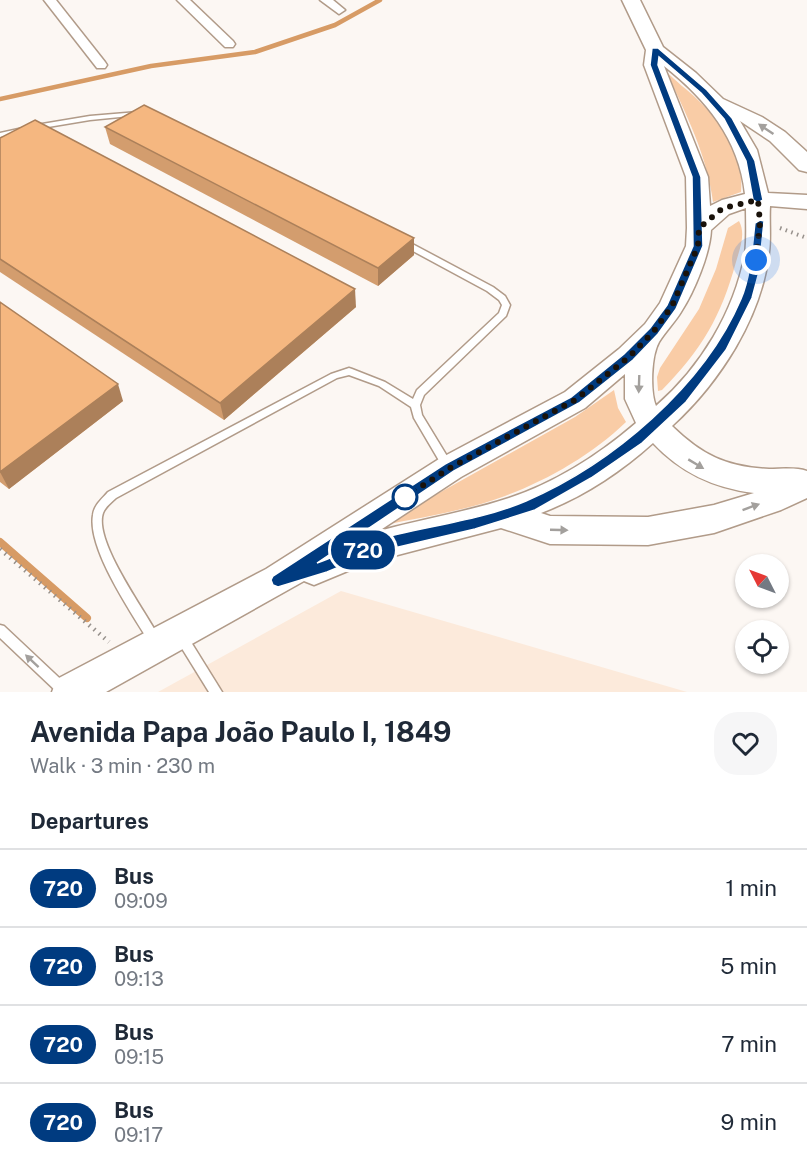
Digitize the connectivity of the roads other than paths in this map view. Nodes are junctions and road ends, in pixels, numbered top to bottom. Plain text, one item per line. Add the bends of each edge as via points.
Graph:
1 (50, 0) edge
2 (183, 0) edge
3 (326, 0) edge
4 (631, 0) edge
5 (339, 10) dead end
6 (229, 44) dead end
7 (655, 50) junction
8 (101, 65) dead end
9 (717, 104) junction
10 (145, 115) edge
11 (0, 135) edge
12 (807, 165) edge
13 (758, 200) junction
14 (807, 202) edge
15 (699, 228) junction
16 (395, 238) edge
17 (646, 340) junction
18 (415, 405) junction
19 (653, 425) junction
20 (450, 468) junction
21 (807, 483) edge
22 (503, 515) junction
23 (278, 580) junction
24 (0, 630) edge
25 (155, 646) junction
26 (68, 692) edge
27 (216, 692) edge

1 - 8 street
2 - 6 street
3 - 5 street
4 - 7 main road
7 - 9 main road
7 - 15 main road via 654,65 697,177
12 -> 9 main road via 774,134 736,110
9 - 13 main road via 744,147
10 - 11 lane via 90,118
13 - 14 main road
13 - 15 main road via 723,208
13 - 19 main road via 760,223 754,272 735,325 703,374
15 - 17 main road via 698,246 672,306
16 - 18 lane via 490,288 506,305 503,314 420,393
17 -> 19 main road via 638,383 639,401
17 - 20 main road via 575,400
18 - 20 lane via 417,416
18 - 25 lane via 382,384 349,371 112,495 98,512 98,530 104,551
19 -> 21 main road via 676,449 706,470 752,481
19 - 22 main road via 578,480 530,506
20 - 23 main road
22 -> 21 main road via 550,530 648,531 724,516 770,501
22 - 23 main road via 371,547 327,566
23 - 25 main road
26 -> 24 lane
25 - 26 main road
25 - 27 lane

